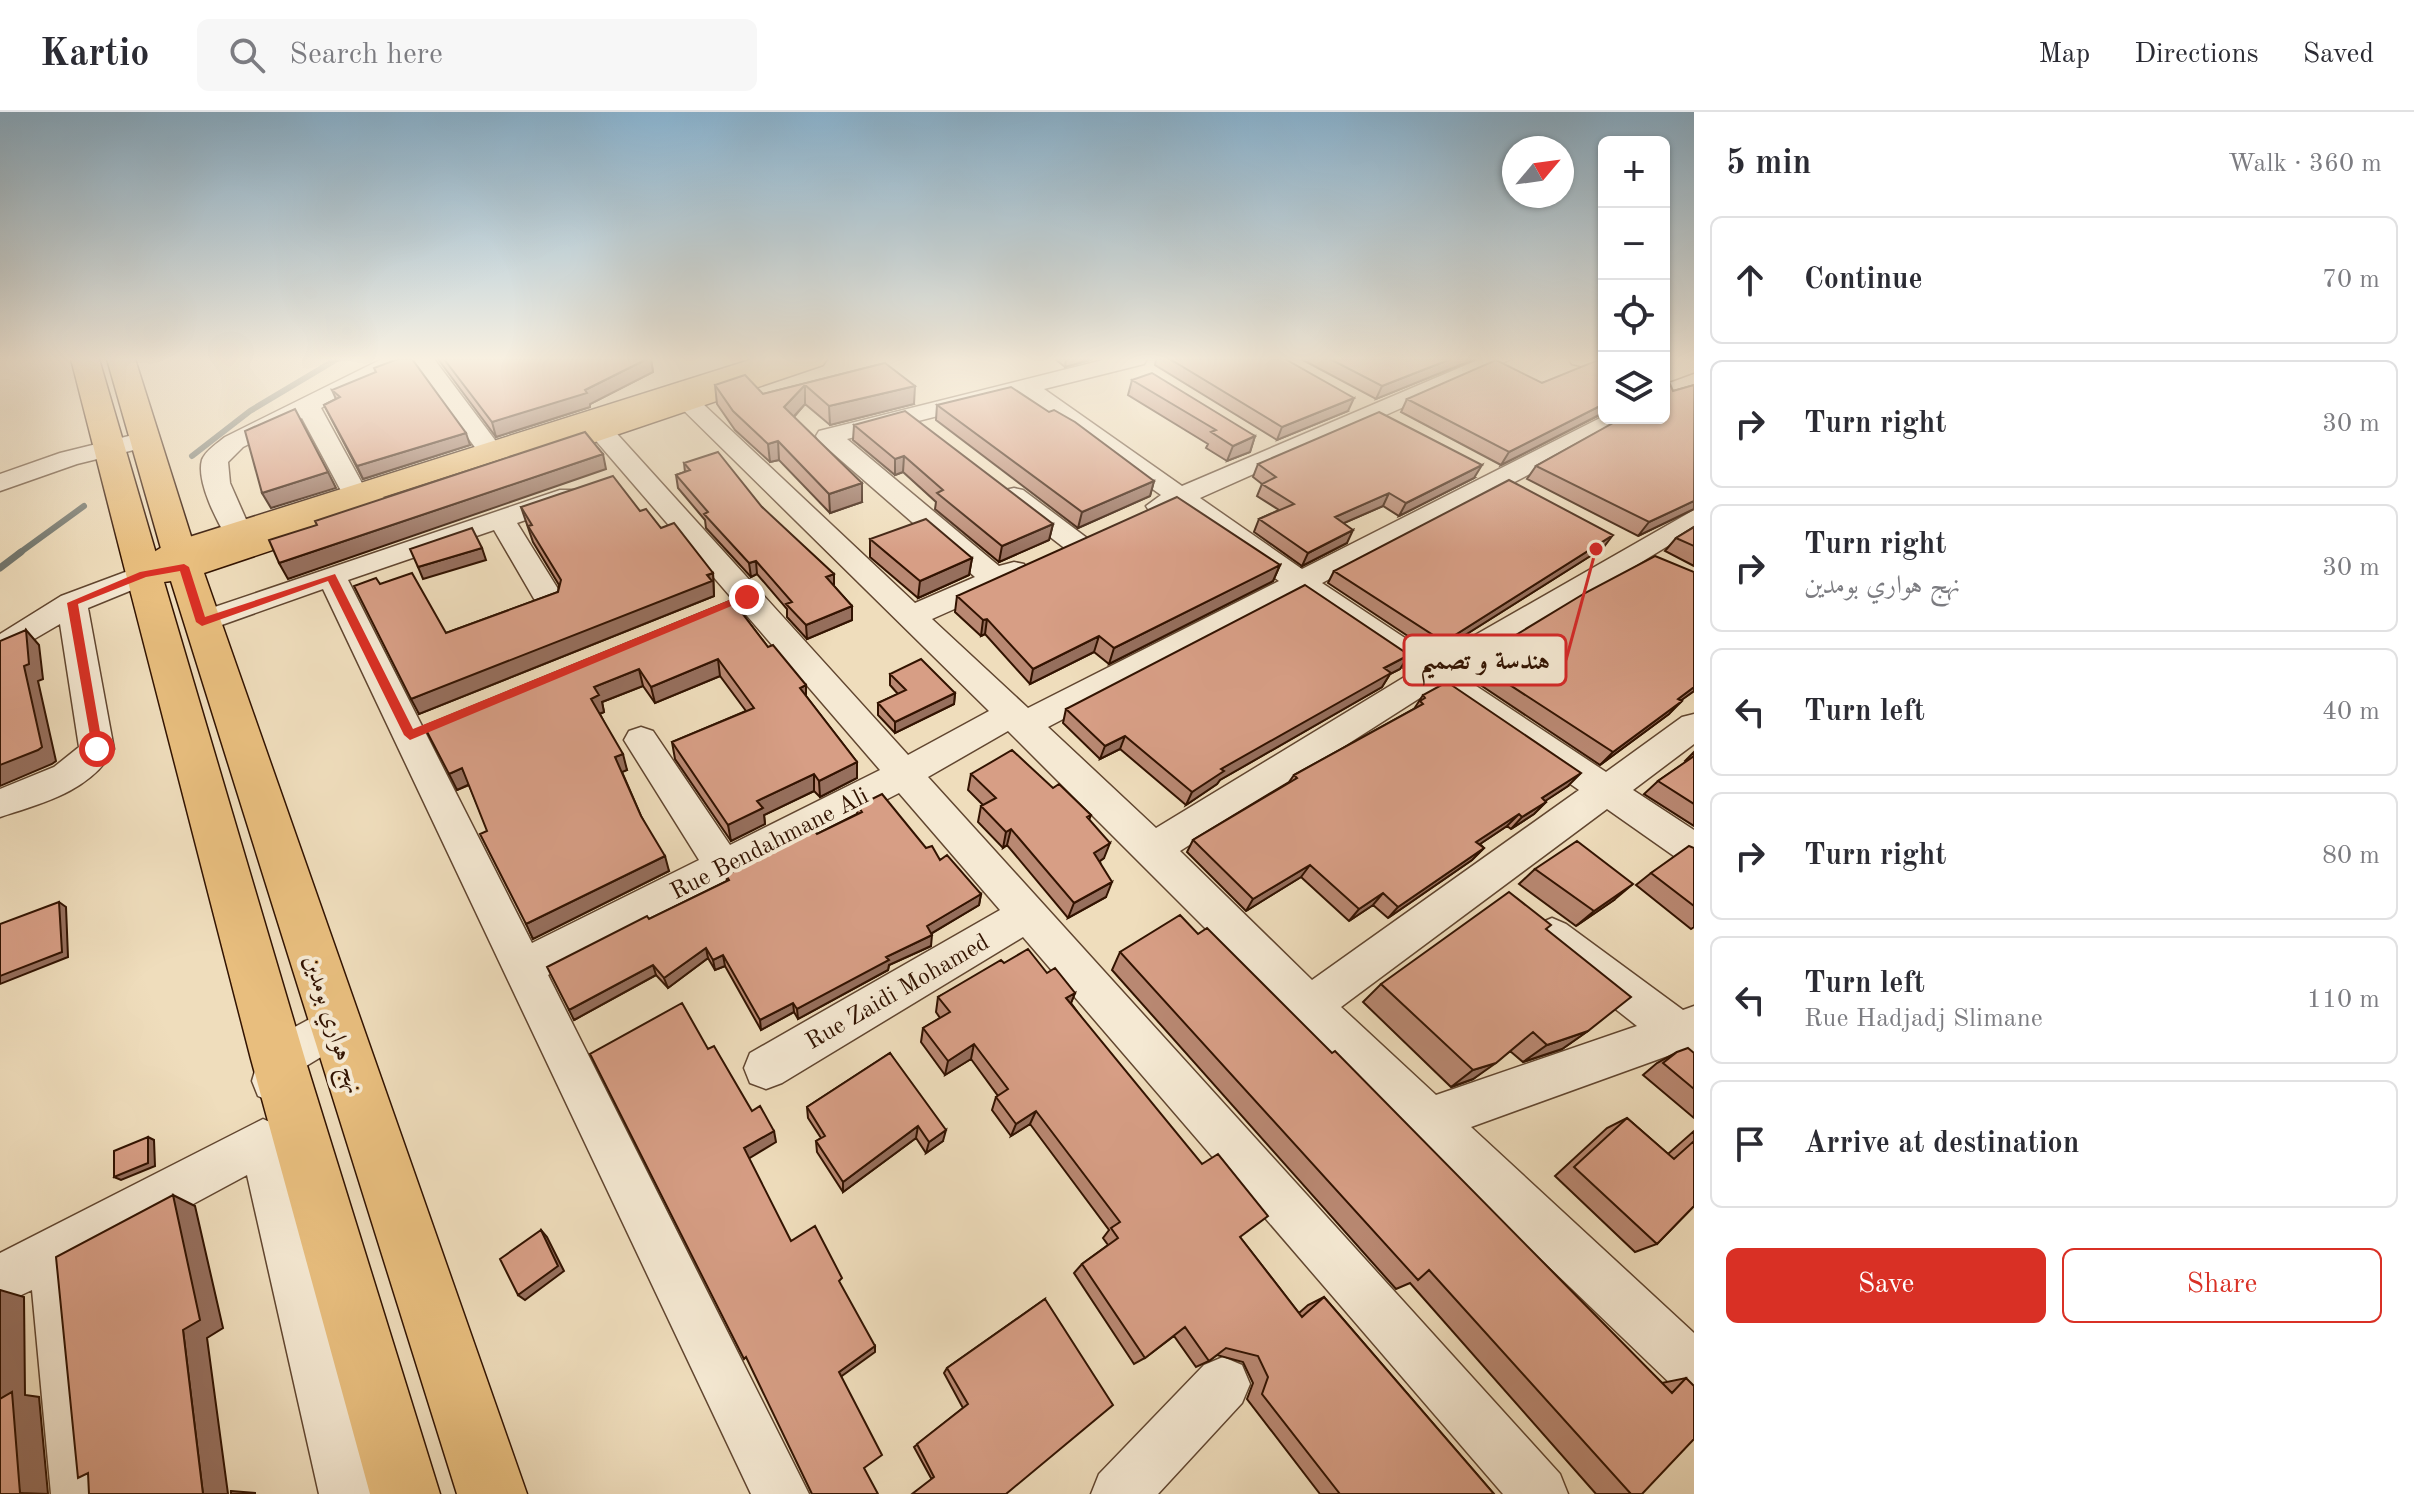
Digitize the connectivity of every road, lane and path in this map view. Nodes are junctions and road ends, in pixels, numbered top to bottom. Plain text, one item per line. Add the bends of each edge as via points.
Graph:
1 (104, 423) edge
2 (140, 423) edge
3 (271, 423) edge
4 (317, 423) edge
5 (470, 423) edge
6 (589, 423) edge
7 (616, 423) edge
8 (709, 423) edge
9 (883, 423) edge
10 (920, 423) edge
11 (1076, 423) edge
12 (1347, 423) edge
13 (1398, 423) edge
14 (1606, 424) edge
15 (1403, 426) edge
16 (600, 430) junction
17 (935, 435) edge
18 (1248, 436) edge
19 (145, 440) junction
20 (111, 446) junction
21 (491, 452) junction
22 (1275, 453) junction
23 (1472, 463) edge
24 (1500, 478) junction
25 (615, 480) junction
26 (994, 481) edge
27 (0, 483) edge
28 (1528, 493) edge
29 (356, 496) junction
30 (1178, 497) junction
31 (1135, 517) edge
32 (1694, 518) edge
33 (501, 519) junction
34 (1106, 531) edge
35 (238, 533) junction
36 (1077, 544) junction
37 (169, 565) junction
38 (331, 576) junction
39 (996, 579) junction
40 (1299, 581) junction
41 (548, 597) edge
42 (72, 603) junction
43 (910, 617) junction
44 (202, 622) junction
45 (0, 648) edge
46 (1435, 673) junction
47 (1017, 720) junction
48 (1694, 726) edge
49 (641, 740) dead end
50 (904, 774) junction
51 (1605, 791) junction
52 (0, 803) edge
53 (1153, 849) junction
54 (1694, 850) edge
55 (723, 866) junction
56 (1504, 899) junction
57 (1028, 914) junction
58 (524, 967) junction
59 (1310, 1006) junction
60 (334, 1026) junction
61 (1689, 1033) edge
62 (278, 1059) junction
63 (766, 1068) dead end
64 (1429, 1120) junction
65 (263, 1142) junction
66 (53, 1250) junction
67 (0, 1280) edge
68 (1694, 1369) edge
69 (1223, 1384) dead end
70 (79, 1494) edge
71 (347, 1494) edge
72 (405, 1494) edge
73 (492, 1494) edge
74 (781, 1494) edge
75 (1119, 1494) edge
76 (1540, 1494) edge

1 - 20 main road
2 - 19 main road
3 - 35 street via 234,442 215,460 217,483
4 - 29 street
5 - 21 street
6 - 21 main road
7 - 16 main road
8 - 43 street
9 - 39 street via 828,436
10 - 17 street
11 - 30 street
12 - 22 street
13 - 15 street
14 - 24 street, Rue Bendahmane Ali
16 - 25 street
16 - 37 main road
18 - 22 street
19 - 20 street
19 - 37 main road
20 - 27 street
20 - 37 main road
21 - 29 main road
22 - 30 street
23 - 24 street
24 - 28 street
24 - 40 street, Rue Bendahmane Ali
25 - 33 street
25 - 50 street
26 - 36 street
29 - 35 main road
30 - 31 street
30 - 40 street
32 - 46 street
33 - 38 street
33 - 41 street
34 - 36 street
35 - 37 main road
36 - 39 street
37 - 42 street
37 - 44 main road, نهج هواري بومدين
37 - 62 main road
38 - 44 street
38 - 58 street via 425,729
39 - 43 street
40 - 46 street
40 - 47 street, Rue Bendahmane Ali
42 - 45 street
42 - 52 street via 97,749 60,780
43 - 47 street
44 - 60 main road, نهج هواري بومدين
46 - 51 street
46 - 53 street
47 - 50 street, Rue Bendahmane Ali
47 - 53 street
48 - 51 street
49 - 55 street
50 - 55 street, Rue Bendahmane Ali
50 - 57 street
51 - 54 street
51 - 56 street
53 - 59 street
55 - 58 street, Rue Bendahmane Ali
56 - 59 street
56 - 61 street
57 - 63 street, Rue Zaidi Mohamed
57 - 76 street
58 - 74 street
59 - 64 street
60 - 62 street
60 - 73 main road, نهج هواري بومدين
61 - 64 street
62 - 65 street
62 - 72 main road
64 - 68 street
65 - 66 street
65 - 71 street
66 - 67 street
66 - 70 street
69 - 75 street

